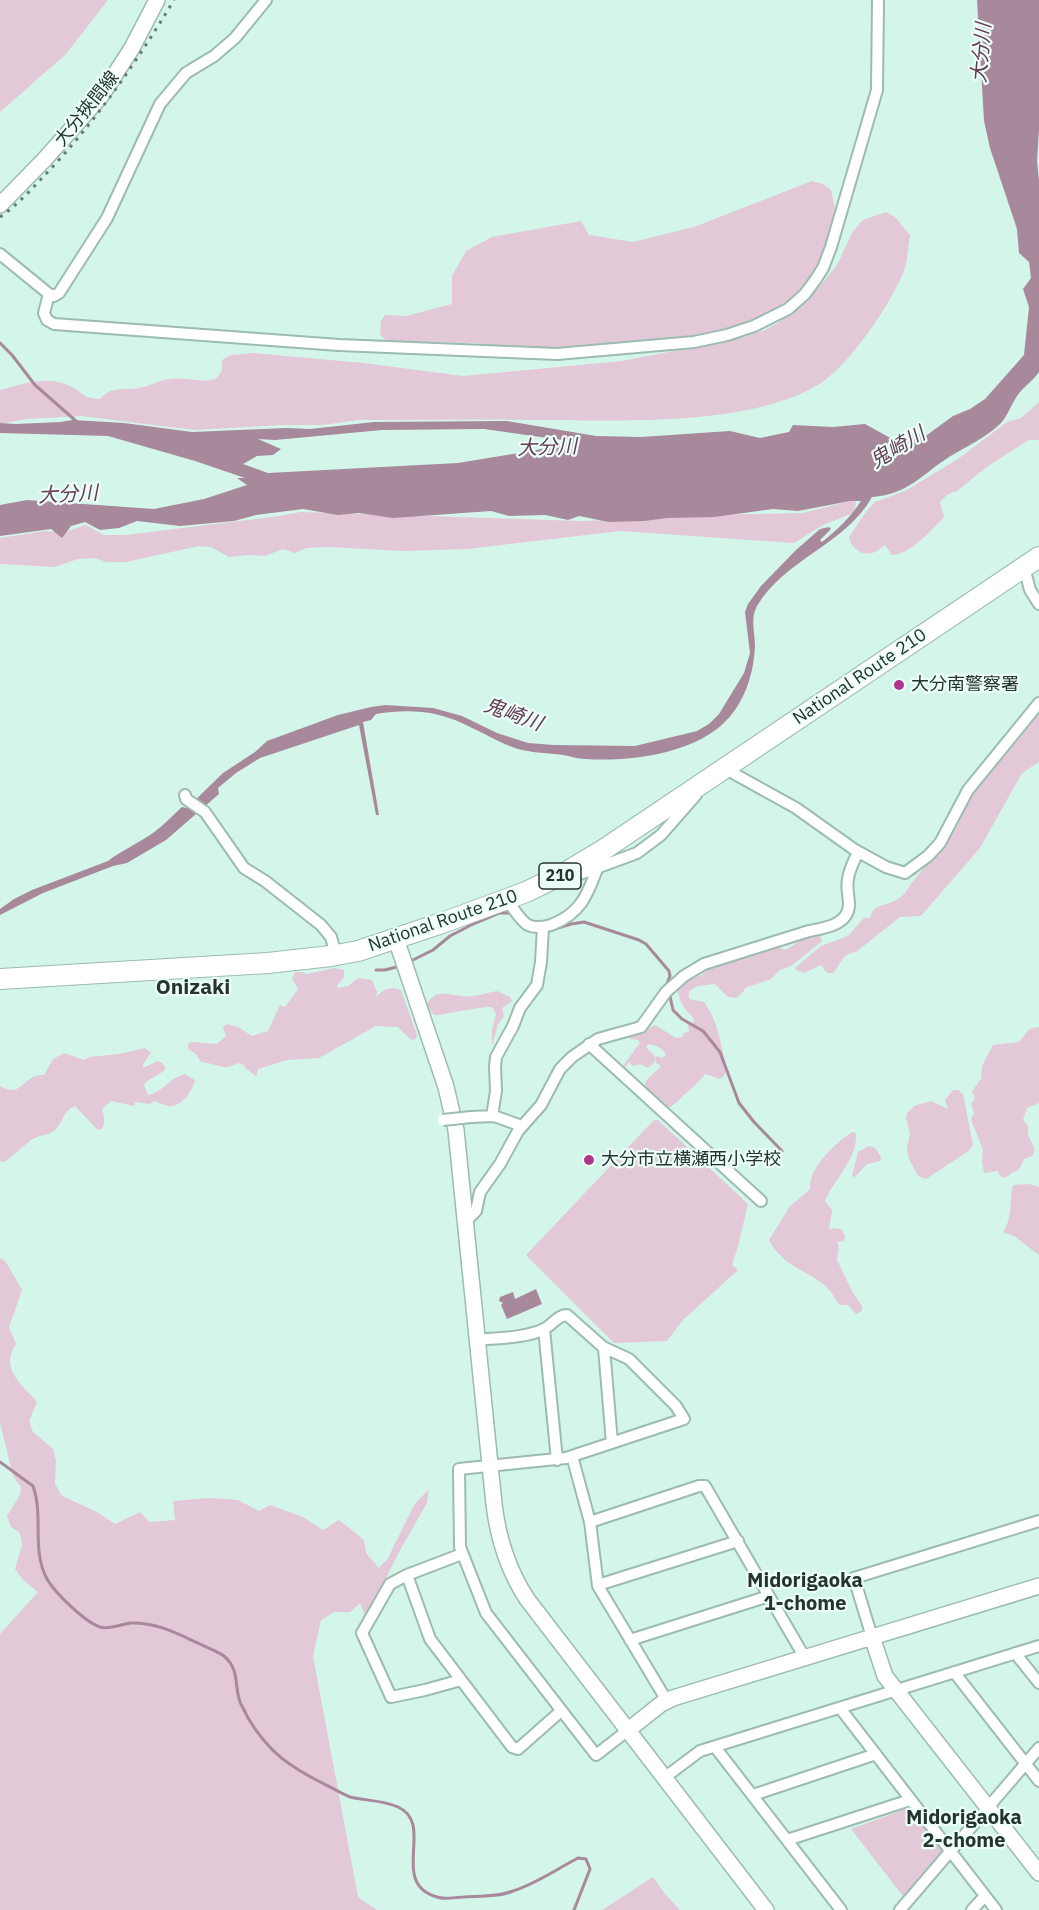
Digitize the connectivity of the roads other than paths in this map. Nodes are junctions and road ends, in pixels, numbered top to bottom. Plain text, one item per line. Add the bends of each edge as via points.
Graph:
1 (157, 0) edge
2 (266, 0) edge
3 (878, 0) edge
4 (1, 203) edge
5 (0, 254) edge
6 (49, 294) junction
7 (1032, 562) edge
8 (1039, 604) edge
9 (1039, 702) edge
10 (720, 771) junction
11 (185, 797) dead end
12 (858, 852) junction
13 (597, 869) junction
14 (526, 892) junction
15 (507, 899) junction
16 (543, 927) junction
17 (396, 939) junction
18 (336, 955) junction
19 (0, 979) edge
20 (589, 1044) junction
21 (492, 1116) junction
22 (443, 1120) dead end
23 (522, 1126) junction
24 (761, 1201) dead end
25 (466, 1221) junction
26 (544, 1329) junction
27 (477, 1340) junction
28 (604, 1348) junction
29 (612, 1443) junction
30 (572, 1456) junction
31 (557, 1460) junction
32 (489, 1466) junction
33 (1039, 1521) edge
34 (590, 1522) junction
35 (738, 1541) junction
36 (462, 1554) junction
37 (407, 1575) junction
38 (598, 1585) junction
39 (1039, 1586) edge
40 (770, 1596) junction
41 (872, 1637) junction
42 (630, 1640) junction
43 (1039, 1646) edge
44 (1015, 1653) junction
45 (805, 1658) junction
46 (954, 1672) junction
47 (461, 1680) junction
48 (1039, 1683) edge
49 (897, 1690) junction
50 (667, 1701) junction
51 (840, 1708) junction
52 (561, 1711) junction
53 (627, 1731) junction
54 (715, 1747) junction
55 (1039, 1748) edge
56 (876, 1754) junction
57 (1026, 1764) junction
58 (664, 1778) junction
59 (1039, 1781) edge
60 (753, 1796) junction
61 (910, 1800) junction
62 (988, 1808) junction
63 (787, 1840) junction
64 (950, 1852) junction
65 (1039, 1873) edge
66 (984, 1896) junction
67 (766, 1910) edge
68 (841, 1910) edge
69 (900, 1910) edge
70 (972, 1910) edge
71 (996, 1910) edge

1 - 4 street, 大分挾間線 via 132,48 97,101
2 - 6 street via 235,38 186,73 160,104 107,218 59,293
3 - 6 street via 877,90 831,247 823,268 805,294 788,309 754,326 694,342 557,354 376,347 54,324 44,313
5 - 6 street
7 - 8 street via 1030,590
7 - 10 highway, National Route 210 / 210
9 - 12 street via 968,790 947,832 928,856 903,873
10 - 12 street via 731,772 796,808
10 - 13 street via 656,840 631,856
10 - 14 highway, National Route 210 / 210 via 584,862
11 - 18 street via 203,810 244,868 321,925 331,937
12 - 20 street via 848,879 849,908 841,921 704,964 662,996 641,1027
13 - 14 street
13 - 16 street via 576,911
14 - 15 highway, National Route 210 / 210
15 - 16 street via 528,924
15 - 17 highway, National Route 210 / 210
16 - 21 street via 537,985 517,1012 496,1057
17 - 18 highway, National Route 210 / 210
17 - 25 street via 451,1104
18 - 19 highway, National Route 210 / 210
20 - 23 street via 560,1069 545,1100
20 - 24 street
21 - 22 street, bridge
21 - 23 street
23 - 25 street via 480,1192 476,1211
25 - 27 street
26 - 27 street
26 - 28 street via 567,1315
26 - 31 street
27 - 32 street
28 - 29 street
28 - 29 street via 629,1359 684,1419
29 - 30 street
30 - 31 street
30 - 34 street
31 - 32 street
32 - 36 street via 459,1469
32 - 53 street via 499,1535 516,1581
33 - 41 street via 854,1578
34 - 35 street via 703,1485
34 - 38 street
35 - 38 street
35 - 40 street
36 - 37 street
36 - 52 street via 486,1614
37 - 47 street via 430,1640
37 - 47 street via 390,1584 362,1633 390,1697
38 - 42 street
39 - 41 street
40 - 42 street
40 - 45 street
41 - 45 street
41 - 49 street via 885,1676
42 - 50 street
43 - 44 street
44 - 46 street
44 - 48 street
45 - 50 street
46 - 49 street
46 - 57 street
47 - 52 street via 512,1747 518,1749
49 - 51 street
49 - 62 street
50 - 53 street
51 - 54 street
51 - 56 street
52 - 53 street via 596,1755
53 - 58 street
54 - 58 street via 694,1754
54 - 60 street
55 - 57 street
56 - 60 street
56 - 61 street
57 - 59 street
57 - 62 street
58 - 67 street
60 - 63 street
61 - 63 street
61 - 64 street
62 - 64 street
62 - 65 street
63 - 68 street
64 - 66 street
64 - 69 street
66 - 70 street
66 - 71 street

